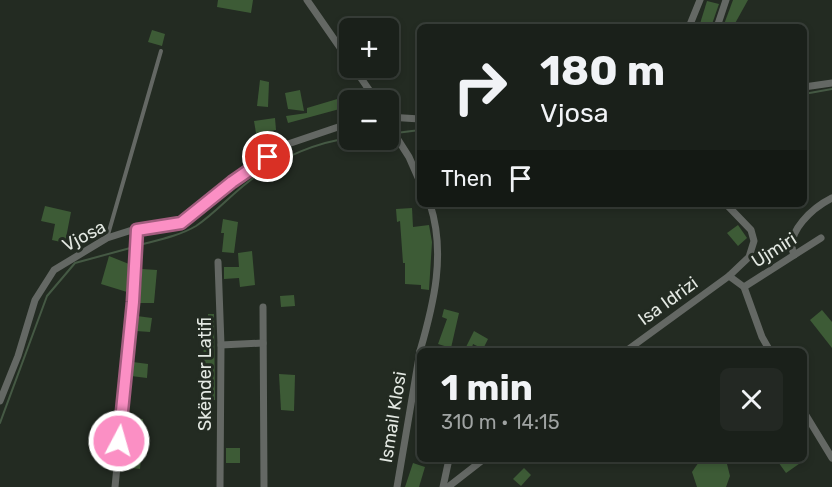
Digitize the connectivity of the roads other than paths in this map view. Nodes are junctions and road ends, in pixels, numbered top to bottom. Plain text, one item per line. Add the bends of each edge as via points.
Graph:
1 (307, 0) edge
2 (700, 0) edge
3 (726, 0) edge
4 (690, 24) edge
5 (718, 24) edge
6 (339, 46) edge
7 (161, 51) dead end
8 (832, 83) edge
9 (807, 87) edge
10 (399, 118) edge
11 (417, 119) edge
12 (339, 127) edge
13 (399, 140) edge
14 (417, 174) edge
15 (832, 198) edge
16 (431, 207) edge
17 (729, 207) edge
18 (137, 230) junction
19 (107, 238) junction
20 (821, 238) dead end
21 (794, 255) junction
22 (218, 262) dead end
23 (729, 276) junction
24 (744, 287) junction
25 (262, 307) dead end
26 (263, 342) junction
27 (221, 345) junction
28 (421, 348) edge
29 (630, 348) edge
30 (768, 348) edge
31 (417, 369) edge
32 (0, 401) edge
33 (807, 417) edge
34 (832, 458) edge
35 (447, 462) edge
36 (480, 462) edge
37 (115, 487) edge
38 (220, 487) edge
39 (264, 487) edge
40 (397, 487) edge
41 (443, 487) edge
42 (448, 487) edge

1 - 6 street
2 - 4 street
3 - 5 street
7 - 19 lane
8 - 9 street
10 - 11 street
12 - 18 street, Vjosa via 285,145 181,223
13 - 14 street
15 - 21 street via 804,220 795,235
16 - 28 street, Ismail Klosi via 439,249
17 - 23 street, Ujmiri via 752,230 754,241 749,256
18 - 19 street, Vjosa
18 - 37 street
19 - 32 street, Vjosa via 54,270 35,300
20 - 21 street, Ujmiri
21 - 24 street, Ujmiri
22 - 27 street, Skënder Latifi
23 - 24 street, Ujmiri
23 - 29 street, Isa Idrizi
24 - 30 street, Ujmiri
25 - 26 street
26 - 27 street
26 - 39 street
27 - 38 street, Skënder Latifi
31 - 40 street, Ismail Klosi
33 - 34 street
35 - 41 street
36 - 42 street

